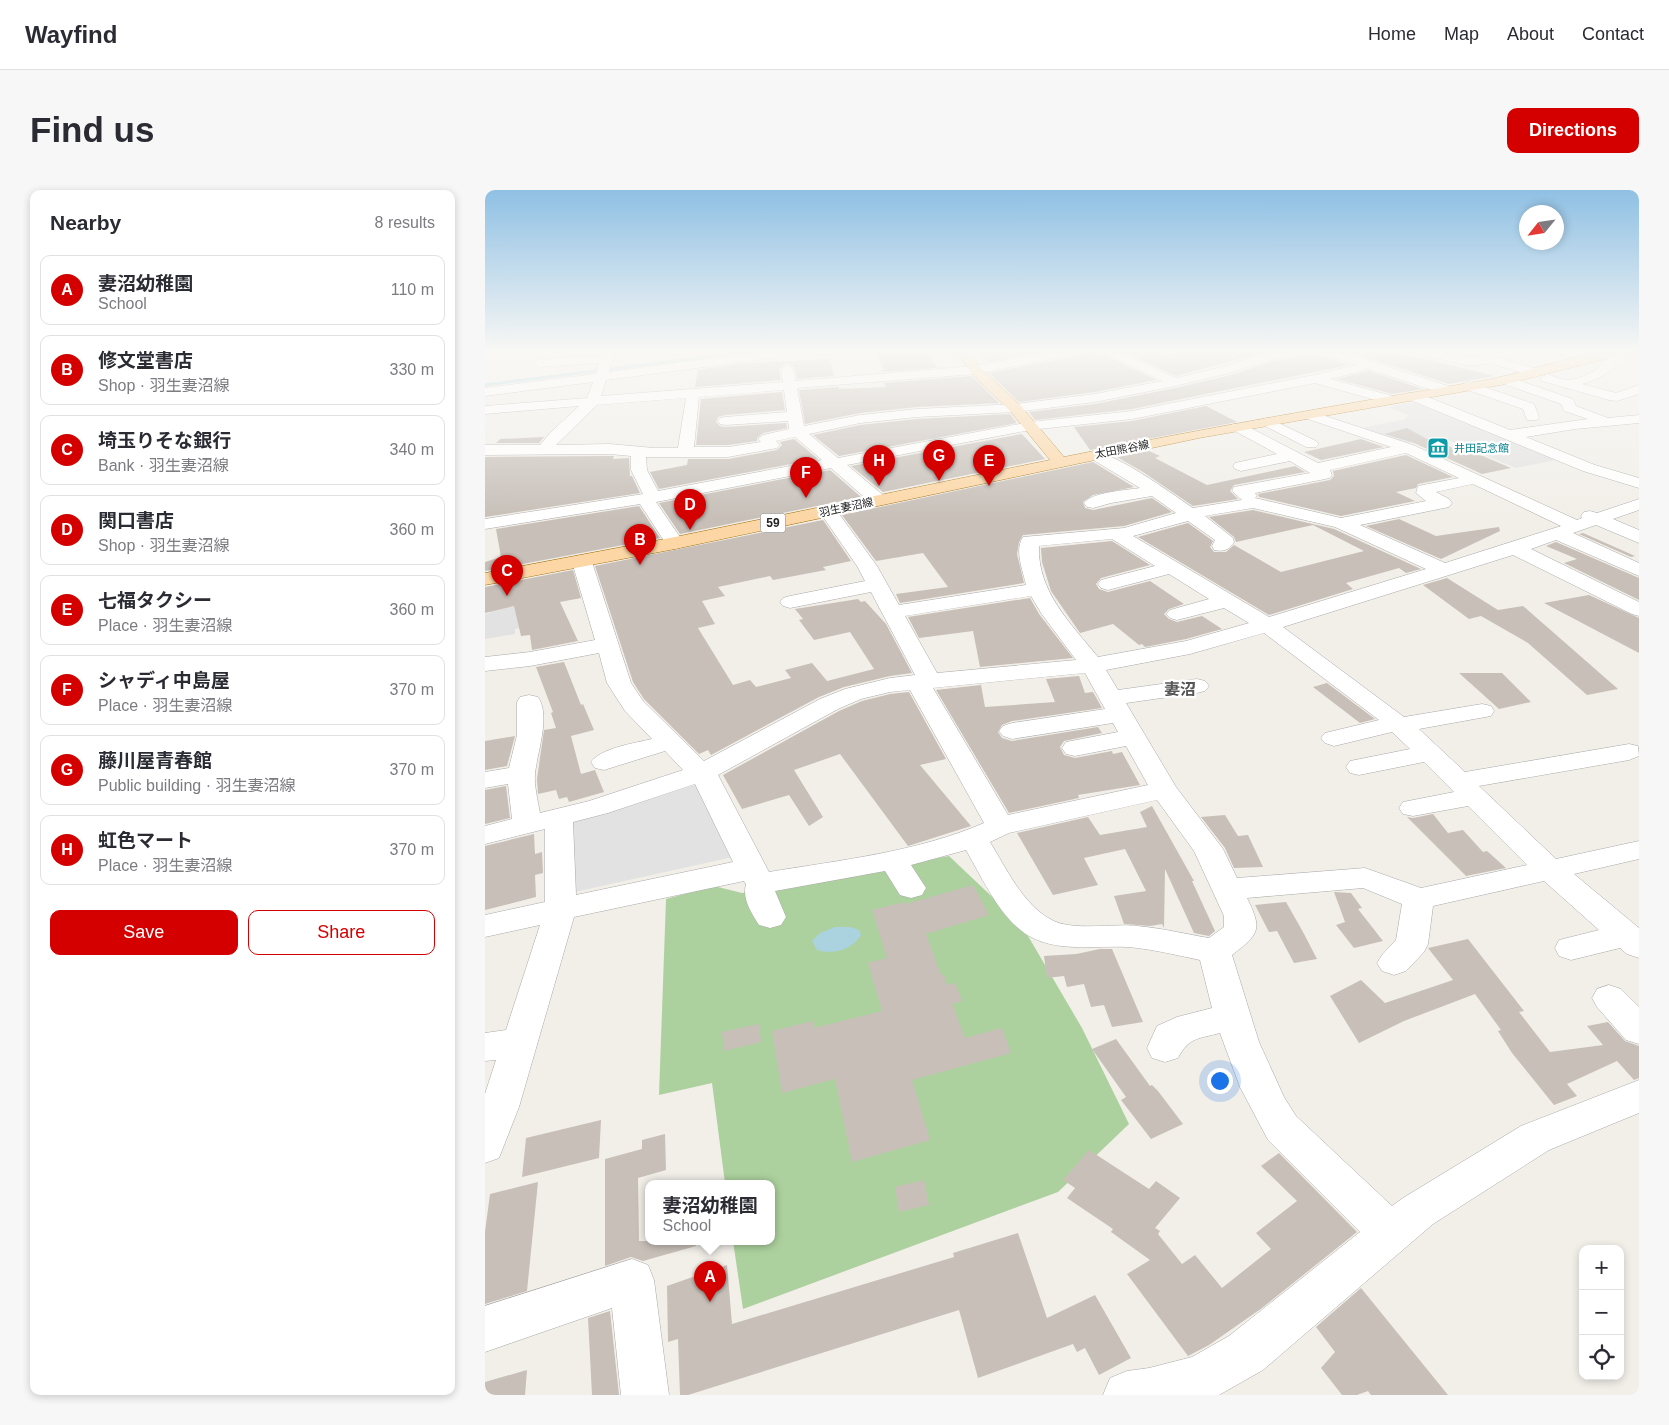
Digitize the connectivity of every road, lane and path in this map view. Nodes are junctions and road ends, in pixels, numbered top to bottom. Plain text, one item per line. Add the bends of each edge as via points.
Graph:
1 (580, 406) edge
2 (586, 406) edge
3 (592, 406) edge
4 (691, 406) edge
5 (792, 406) edge
6 (1029, 406) edge
7 (1174, 406) edge
8 (1357, 406) edge
9 (1438, 406) edge
10 (1527, 406) edge
11 (1569, 406) edge
12 (640, 408) dead end
13 (1015, 408) junction
14 (485, 410) edge
15 (1309, 415) junction
16 (1532, 417) dead end
17 (1639, 419) edge
18 (725, 421) dead end
19 (1268, 422) junction
20 (1607, 422) junction
21 (795, 423) junction
22 (1030, 426) junction
23 (1238, 427) junction
24 (1509, 435) junction
25 (1311, 444) dead end
26 (1408, 448) junction
27 (485, 450) edge
28 (544, 450) junction
29 (683, 451) junction
30 (640, 452) junction
31 (1096, 455) junction
32 (1291, 456) junction
33 (1060, 462) junction
34 (835, 464) junction
35 (1241, 466) dead end
36 (1315, 468) junction
37 (1473, 478) junction
38 (1639, 483) edge
39 (582, 489) dead end
40 (1155, 490) junction
41 (648, 498) junction
42 (878, 500) junction
43 (1093, 503) dead end
44 (1260, 504) junction
45 (1639, 504) edge
46 (583, 509) junction
47 (828, 511) junction
48 (1192, 514) junction
49 (1597, 519) junction
50 (1341, 523) junction
51 (485, 524) edge
52 (1576, 526) junction
53 (1557, 533) junction
54 (1639, 536) edge
55 (1129, 539) junction
56 (675, 543) junction
57 (1221, 546) dead end
58 (1515, 548) junction
59 (1108, 552) dead end
60 (582, 562) junction
61 (1170, 568) junction
62 (1444, 570) junction
63 (1639, 570) edge
64 (485, 580) edge
65 (1109, 584) dead end
66 (877, 585) junction
67 (1037, 589) junction
68 (1225, 601) junction
69 (790, 602) dead end
70 (1639, 610) edge
71 (892, 612) junction
72 (1177, 614) dead end
73 (1267, 626) junction
74 (606, 645) junction
75 (485, 664) edge
76 (1092, 665) junction
77 (1336, 676) junction
78 (924, 682) junction
79 (1309, 684) dead end
80 (1197, 686) dead end
81 (529, 702) dead end
82 (1482, 711) dead end
83 (1121, 716) junction
84 (1398, 724) junction
85 (1012, 730) dead end
86 (1334, 738) dead end
87 (669, 742) junction
88 (1075, 748) dead end
89 (1629, 752) dead end
90 (1429, 753) junction
91 (604, 762) dead end
92 (1359, 768) dead end
93 (703, 772) junction
94 (521, 774) junction
95 (485, 780) edge
96 (1467, 789) junction
97 (1164, 790) junction
98 (1413, 808) dead end
99 (559, 817) junction
100 (527, 825) junction
101 (986, 832) junction
102 (485, 835) edge
103 (1639, 850) edge
104 (893, 860) junction
105 (1550, 870) junction
106 (757, 877) junction
107 (911, 888) dead end
108 (1227, 889) junction
109 (1418, 900) junction
110 (561, 908) junction
111 (770, 917) dead end
112 (485, 926) edge
113 (1634, 941) edge
114 (1571, 948) dead end
115 (1214, 951) junction
116 (1394, 963) dead end
117 (1609, 998) dead end
118 (1231, 1017) junction
119 (1639, 1030) edge
120 (520, 1042) junction
121 (485, 1047) edge
122 (1165, 1048) dead end
123 (1639, 1096) edge
124 (485, 1146) edge
125 (1391, 1233) junction
126 (485, 1329) edge
127 (645, 1395) edge
128 (1127, 1395) edge

1 - 14 street
2 - 28 street
3 - 12 street
4 - 29 street via 686,449
5 - 21 street
6 - 13 street
7 - 22 street via 1131,415
8 - 15 main road, 太田熊谷線
9 - 24 street
10 - 16 street
11 - 20 street
13 - 21 street
13 - 22 main road
15 - 19 main road, 太田熊谷線
15 - 26 street
17 - 20 street
18 - 21 street
19 - 23 main road, 太田熊谷線
19 - 25 street
20 - 24 street
21 - 29 street via 766,439 772,445 728,452
21 - 34 street
22 - 33 main road
22 - 34 street via 1008,438
23 - 31 main road, 太田熊谷線
23 - 32 street
24 - 38 street via 1589,468
26 - 36 street
26 - 37 street
27 - 28 street
28 - 30 street via 568,456 610,449
29 - 30 street
30 - 41 street via 638,470 653,496
31 - 33 main road, 太田熊谷線
31 - 40 street
32 - 35 street
32 - 36 street
33 - 42 main road, 羽生妻沼線 / 59
34 - 41 street via 743,473
34 - 42 street
36 - 44 street via 1324,475 1240,491
37 - 49 street via 1490,473
37 - 50 street via 1424,490 1443,503
37 - 52 street
39 - 46 street
40 - 43 street
40 - 48 street
41 - 46 street
41 - 56 street via 646,501
42 - 47 main road, 羽生妻沼線 / 59
44 - 48 street via 1253,502
44 - 50 street
45 - 49 street
46 - 51 street
47 - 56 main road, 羽生妻沼線 / 59
47 - 66 street
48 - 55 street
48 - 57 street via 1224,538
49 - 52 street
49 - 54 street
50 - 62 street
52 - 53 street
53 - 58 street
53 - 63 street
55 - 59 street
55 - 61 street
55 - 67 street via 1030,541 1029,557
56 - 60 main road, 羽生妻沼線 / 59
58 - 62 street
58 - 70 street
60 - 64 main road, 羽生妻沼線 / 59
60 - 74 street
61 - 65 street
61 - 68 street
62 - 73 street
66 - 69 street
66 - 71 street
67 - 71 street
67 - 76 street via 1048,609
68 - 72 street
68 - 73 street
71 - 78 street
73 - 76 street via 1181,649
73 - 77 street
74 - 75 street
74 - 87 street via 619,683 635,706
76 - 78 street
76 - 83 street
77 - 79 street
77 - 84 street
78 - 93 street via 890,685 853,694
78 - 101 street
80 - 83 street
81 - 94 street via 530,735
82 - 84 street
83 - 85 street
83 - 88 street
83 - 97 street
84 - 86 street
84 - 90 street
87 - 91 street
87 - 93 street
89 - 96 street
90 - 92 street
90 - 96 street
93 - 99 street
93 - 106 street
94 - 95 street
94 - 100 street
96 - 98 street
96 - 105 street
97 - 101 street
97 - 108 street via 1208,849
99 - 100 street
99 - 110 street
100 - 102 street
101 - 104 street
101 - 115 street via 1006,890 1029,920 1049,932 1138,936
103 - 105 street
104 - 106 street
104 - 107 street
105 - 109 street
105 - 113 street
106 - 110 street via 727,873
106 - 111 street via 759,894
108 - 109 street via 1365,878
108 - 115 street via 1240,916 1240,932
109 - 116 street via 1412,944
110 - 112 street
110 - 120 street
113 - 114 street
115 - 118 street
117 - 119 street
118 - 122 street via 1169,1036
118 - 125 street via 1268,1108 1282,1128
120 - 121 street
120 - 124 street
123 - 125 street via 1535,1138 1418,1211
125 - 128 street via 1246,1353 1200,1379
126 - 127 street via 632,1280

